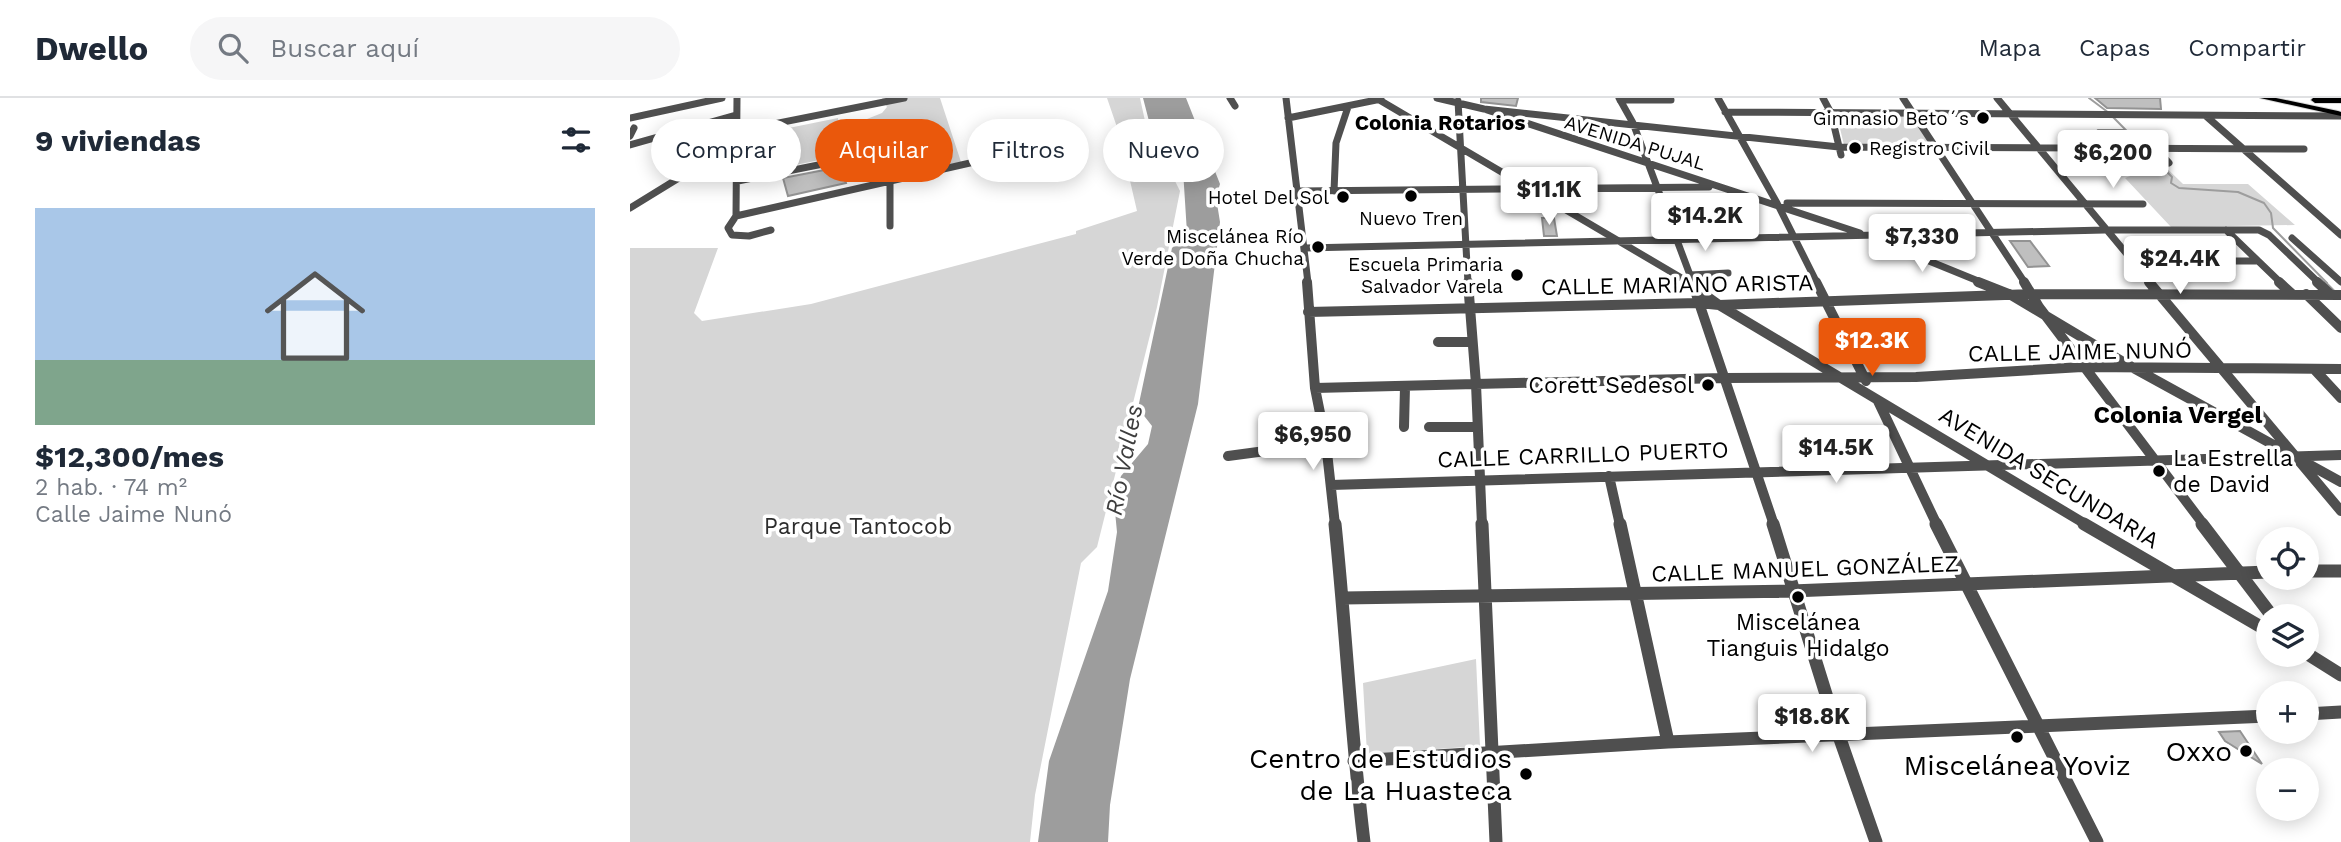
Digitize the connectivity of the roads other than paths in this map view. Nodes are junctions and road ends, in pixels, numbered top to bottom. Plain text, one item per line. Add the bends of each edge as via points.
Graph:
1 (722, 98) edge
2 (737, 98) edge
3 (855, 98) edge
4 (904, 98) edge
5 (1230, 98) edge
6 (1286, 98) edge
7 (1437, 98) edge
8 (1718, 98) edge
9 (1823, 98) edge
10 (1903, 98) edge
11 (1997, 98) edge
12 (2264, 98) edge
13 (2298, 98) edge
14 (1379, 99) edge
15 (1620, 99) edge
16 (1671, 100) dead end
17 (2338, 100) edge
18 (1458, 101) edge
19 (1235, 106) dead end
20 (857, 107) junction
21 (1348, 107) junction
22 (1484, 109) junction
23 (1725, 112) junction
24 (1832, 113) junction
25 (1913, 113) junction
26 (2010, 114) junction
27 (736, 115) junction
28 (2340, 115) edge
29 (863, 116) dead end
30 (2206, 116) junction
31 (630, 118) edge
32 (1288, 118) junction
33 (736, 119) edge
34 (798, 119) edge
35 (1633, 123) junction
36 (634, 128) dead end
37 (630, 136) edge
38 (1740, 136) junction
39 (630, 145) edge
40 (1936, 147) junction
41 (2038, 148) junction
42 (2153, 149) junction
43 (2304, 149) dead end
44 (1462, 150) junction
45 (2246, 150) junction
46 (1840, 151) junction
47 (2169, 163) dead end
48 (1648, 164) junction
49 (676, 182) edge
50 (738, 182) edge
51 (886, 182) edge
52 (890, 182) edge
53 (1657, 187) junction
54 (1723, 187) junction
55 (1462, 190) junction
56 (1529, 190) junction
57 (1299, 191) junction
58 (1334, 191) junction
59 (1777, 203) junction
60 (1974, 204) junction
61 (2082, 204) junction
62 (2143, 204) dead end
63 (630, 208) edge
64 (736, 216) junction
65 (890, 226) dead end
66 (2330, 226) junction
67 (2341, 226) edge
68 (771, 230) dead end
69 (2105, 230) junction
70 (2225, 230) junction
71 (1990, 233) junction
72 (2341, 235) edge
73 (1869, 236) junction
74 (1794, 238) junction
75 (2292, 238) dead end
76 (1677, 239) junction
77 (1616, 240) junction
78 (1465, 246) junction
79 (1306, 248) junction
80 (2211, 261) dead end
81 (2258, 261) junction
82 (1728, 273) dead end
83 (1690, 275) junction
84 (2341, 282) edge
85 (1694, 286) junction
86 (2034, 294) junction
87 (2291, 294) junction
88 (2011, 295) junction
89 (2160, 295) junction
90 (2306, 295) junction
91 (2336, 295) edge
92 (1827, 302) junction
93 (1699, 303) junction
94 (1719, 305) junction
95 (1470, 307) junction
96 (1308, 312) junction
97 (2047, 318) junction
98 (2341, 328) edge
99 (1438, 342) dead end
100 (1472, 342) junction
101 (2130, 366) junction
102 (2082, 367) junction
103 (2222, 368) junction
104 (2314, 369) junction
105 (2341, 369) edge
106 (1864, 376) junction
107 (1723, 378) junction
108 (1841, 378) junction
109 (1476, 384) junction
110 (1405, 387) junction
111 (1315, 388) junction
112 (2341, 398) edge
113 (1877, 399) junction
114 (1476, 427) junction
115 (1404, 428) dead end
116 (1429, 428) dead end
117 (1326, 443) junction
118 (2295, 455) junction
119 (2341, 455) edge
120 (1228, 456) dead end
121 (2154, 460) junction
122 (1987, 466) junction
123 (1910, 468) junction
124 (1757, 471) junction
125 (1609, 475) junction
126 (1480, 479) junction
127 (2341, 482) edge
128 (1331, 485) junction
129 (2341, 512) edge
130 (2319, 571) edge
131 (2341, 571) edge
132 (2256, 572) edge
133 (2238, 573) junction
134 (2170, 575) junction
135 (1965, 585) junction
136 (1792, 592) junction
137 (1485, 594) junction
138 (1635, 595) junction
139 (1343, 598) junction
140 (2263, 604) edge
141 (2256, 624) edge
142 (2319, 661) edge
143 (2341, 675) edge
144 (2341, 712) edge
145 (2319, 713) edge
146 (2256, 717) edge
147 (2036, 726) junction
148 (1839, 736) junction
149 (1668, 743) junction
150 (1492, 753) junction
151 (1354, 761) junction
152 (1364, 842) edge
153 (1496, 842) edge
154 (1876, 842) edge
155 (2097, 842) edge

1 - 31 street
2 - 27 street
3 - 20 street
4 - 20 street
5 - 19 street
6 - 32 street
7 - 18 street
8 - 23 street
9 - 24 street
10 - 25 street
11 - 26 street
12 - 28 main road
13 - 17 main road
14 - 21 street
14 - 44 street, AVENIDA SECUNDARIA
15 - 16 street
15 - 35 street
17 - 28 main road via 2333,107
18 - 22 street
18 - 44 street
20 - 29 street
20 - 34 street
21 - 32 street
21 - 58 street via 1336,143
22 - 35 street
22 - 48 street, AVENIDA PUJAL
23 - 24 street
23 - 38 street
24 - 25 street
24 - 46 street
25 - 26 street
25 - 40 street
26 - 30 street
26 - 41 street
27 - 33 street
27 - 39 street
28 - 30 street
30 - 45 street
32 - 57 street
35 - 38 street
35 - 48 street
36 - 37 street
38 - 46 street
38 - 59 street
40 - 41 street
40 - 46 street
40 - 60 street
41 - 42 street
41 - 61 street
42 - 45 street
42 - 47 street
43 - 45 street
44 - 55 street
44 - 56 street, AVENIDA SECUNDARIA
45 - 66 street
48 - 53 street
48 - 54 street, AVENIDA PUJAL
49 - 63 street
50 - 64 street
51 - 64 street
52 - 65 street
53 - 54 street
53 - 56 street
53 - 76 street
54 - 59 street, AVENIDA PUJAL
55 - 56 street
55 - 58 street
55 - 78 street
56 - 77 street, AVENIDA SECUNDARIA
57 - 58 street
57 - 79 street
59 - 60 street
59 - 73 street, AVENIDA PUJAL
59 - 74 street
60 - 61 street
60 - 71 street
61 - 62 street
61 - 69 street
64 - 68 street via 728,228 732,235
66 - 67 street
66 - 72 street
69 - 70 street
69 - 71 street
69 - 89 street
70 - 81 street
70 - 91 street via 2263,231
71 - 73 street
71 - 86 street
73 - 74 street
73 - 88 street, AVENIDA PUJAL
74 - 76 street
74 - 92 street
75 - 84 street
76 - 77 street
76 - 83 street
77 - 78 street
77 - 85 street, AVENIDA SECUNDARIA
78 - 79 street
78 - 95 street
79 - 96 street
80 - 81 street
81 - 87 street
82 - 83 street
83 - 85 street
85 - 93 street
85 - 94 street, AVENIDA SECUNDARIA
86 - 88 street, CALLE MARIANO ARISTA
86 - 89 street, CALLE MARIANO ARISTA
86 - 97 street
87 - 89 street, CALLE MARIANO ARISTA
87 - 90 street, CALLE MARIANO ARISTA
88 - 92 street, CALLE MARIANO ARISTA
88 - 97 street, AVENIDA PUJAL
89 - 103 street
90 - 91 street, CALLE MARIANO ARISTA
90 - 98 street
92 - 94 street, CALLE MARIANO ARISTA
92 - 106 street
93 - 94 street, CALLE MARIANO ARISTA
93 - 95 street, CALLE MARIANO ARISTA
93 - 107 street
94 - 108 street, AVENIDA SECUNDARIA
95 - 96 street, CALLE MARIANO ARISTA
95 - 100 street
96 - 111 street
97 - 101 street, AVENIDA PUJAL
97 - 102 street
99 - 100 street
100 - 109 street
101 - 102 street, CALLE JAIME NUNÓ
101 - 103 street, CALLE JAIME NUNÓ
101 - 118 street, AVENIDA PUJAL
102 - 106 street, CALLE JAIME NUNÓ
102 - 121 street
103 - 104 street, CALLE JAIME NUNÓ
103 - 118 street
104 - 105 street, CALLE JAIME NUNÓ
104 - 112 street
106 - 108 street, CALLE JAIME NUNÓ
106 - 113 street
107 - 108 street, CALLE JAIME NUNÓ
107 - 109 street, CALLE JAIME NUNÓ
107 - 124 street
108 - 113 street, AVENIDA SECUNDARIA
109 - 110 street, CALLE JAIME NUNÓ
109 - 114 street
110 - 111 street, CALLE JAIME NUNÓ
110 - 115 street
111 - 117 street
113 - 122 street, AVENIDA SECUNDARIA
113 - 123 street
114 - 116 street
114 - 126 street
117 - 120 street
117 - 128 street
118 - 119 street, CALLE CARRILLO PUERTO
118 - 121 street, CALLE CARRILLO PUERTO
118 - 127 street, AVENIDA PUJAL
118 - 129 street
121 - 122 street, CALLE CARRILLO PUERTO
121 - 133 street
122 - 123 street, CALLE CARRILLO PUERTO
122 - 134 street, AVENIDA SECUNDARIA
123 - 124 street, CALLE CARRILLO PUERTO
123 - 135 street
124 - 125 street, CALLE CARRILLO PUERTO
124 - 136 street
125 - 126 street, CALLE CARRILLO PUERTO
125 - 138 street
126 - 128 street, CALLE CARRILLO PUERTO
126 - 137 street
128 - 139 street
130 - 131 street
132 - 133 street, CALLE MANUEL GONZÁLEZ
133 - 134 street, CALLE MANUEL GONZÁLEZ
133 - 140 street
134 - 135 street, CALLE MANUEL GONZÁLEZ
134 - 141 street, AVENIDA SECUNDARIA
135 - 136 street, CALLE MANUEL GONZÁLEZ
135 - 147 street
136 - 138 street, CALLE MANUEL GONZÁLEZ
136 - 148 street
137 - 138 street, CALLE MANUEL GONZÁLEZ
137 - 139 street, CALLE MANUEL GONZÁLEZ
137 - 150 street
138 - 149 street
139 - 151 street
142 - 143 street
144 - 145 street
146 - 147 street
147 - 148 street
147 - 155 street
148 - 149 street
148 - 154 street
149 - 150 street
150 - 151 street
150 - 153 street
151 - 152 street

